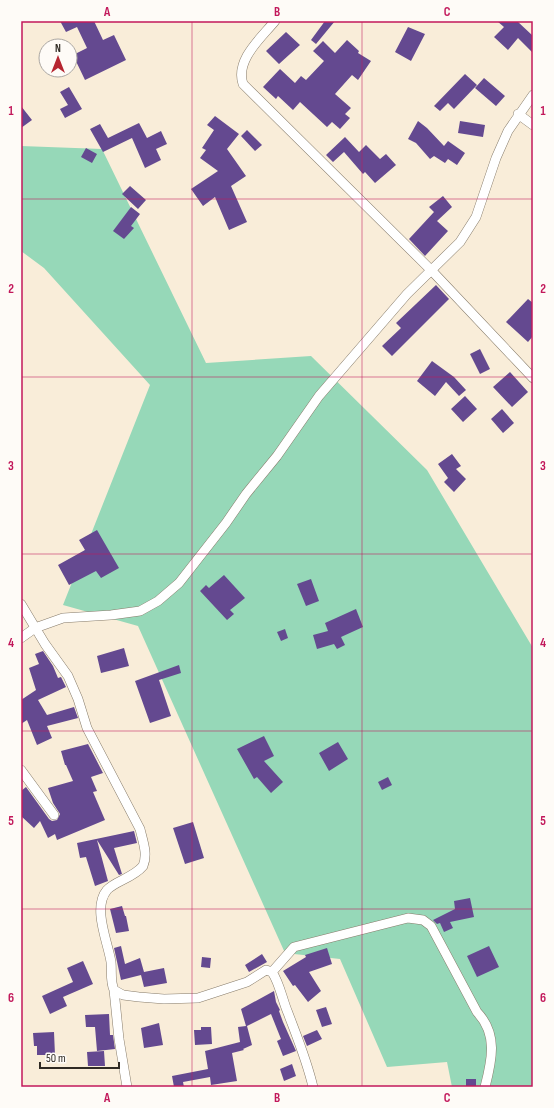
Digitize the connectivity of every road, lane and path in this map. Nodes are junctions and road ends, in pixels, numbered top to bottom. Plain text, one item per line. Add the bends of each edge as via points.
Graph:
1 (275, 21) edge
2 (533, 95) edge
3 (518, 114) junction
4 (533, 125) edge
5 (432, 271) junction
6 (533, 378) edge
7 (21, 604) edge
8 (35, 628) junction
9 (21, 638) edge
10 (21, 770) edge
11 (54, 815) dead end
12 (272, 972) junction
13 (114, 990) junction
14 (127, 1087) edge
15 (313, 1087) edge
16 (485, 1087) edge

1 - 5 street via 246,56 241,68 243,84
2 - 3 street
3 - 4 street
3 - 5 street via 496,158 476,217 460,242
5 - 6 street
5 - 8 street via 407,294 319,396 226,523 170,592 140,610 111,615 62,618
7 - 8 street
8 - 9 street
8 - 13 street via 68,676 87,728 140,829 146,852 143,866 107,890 102,900 102,922
10 - 11 street
12 - 13 street via 266,970 247,982 198,998 139,998 123,995
12 - 15 street via 278,981 309,1068
12 - 16 street via 294,947 408,918 423,920 431,926 477,1012 486,1022 491,1043
13 - 14 street

